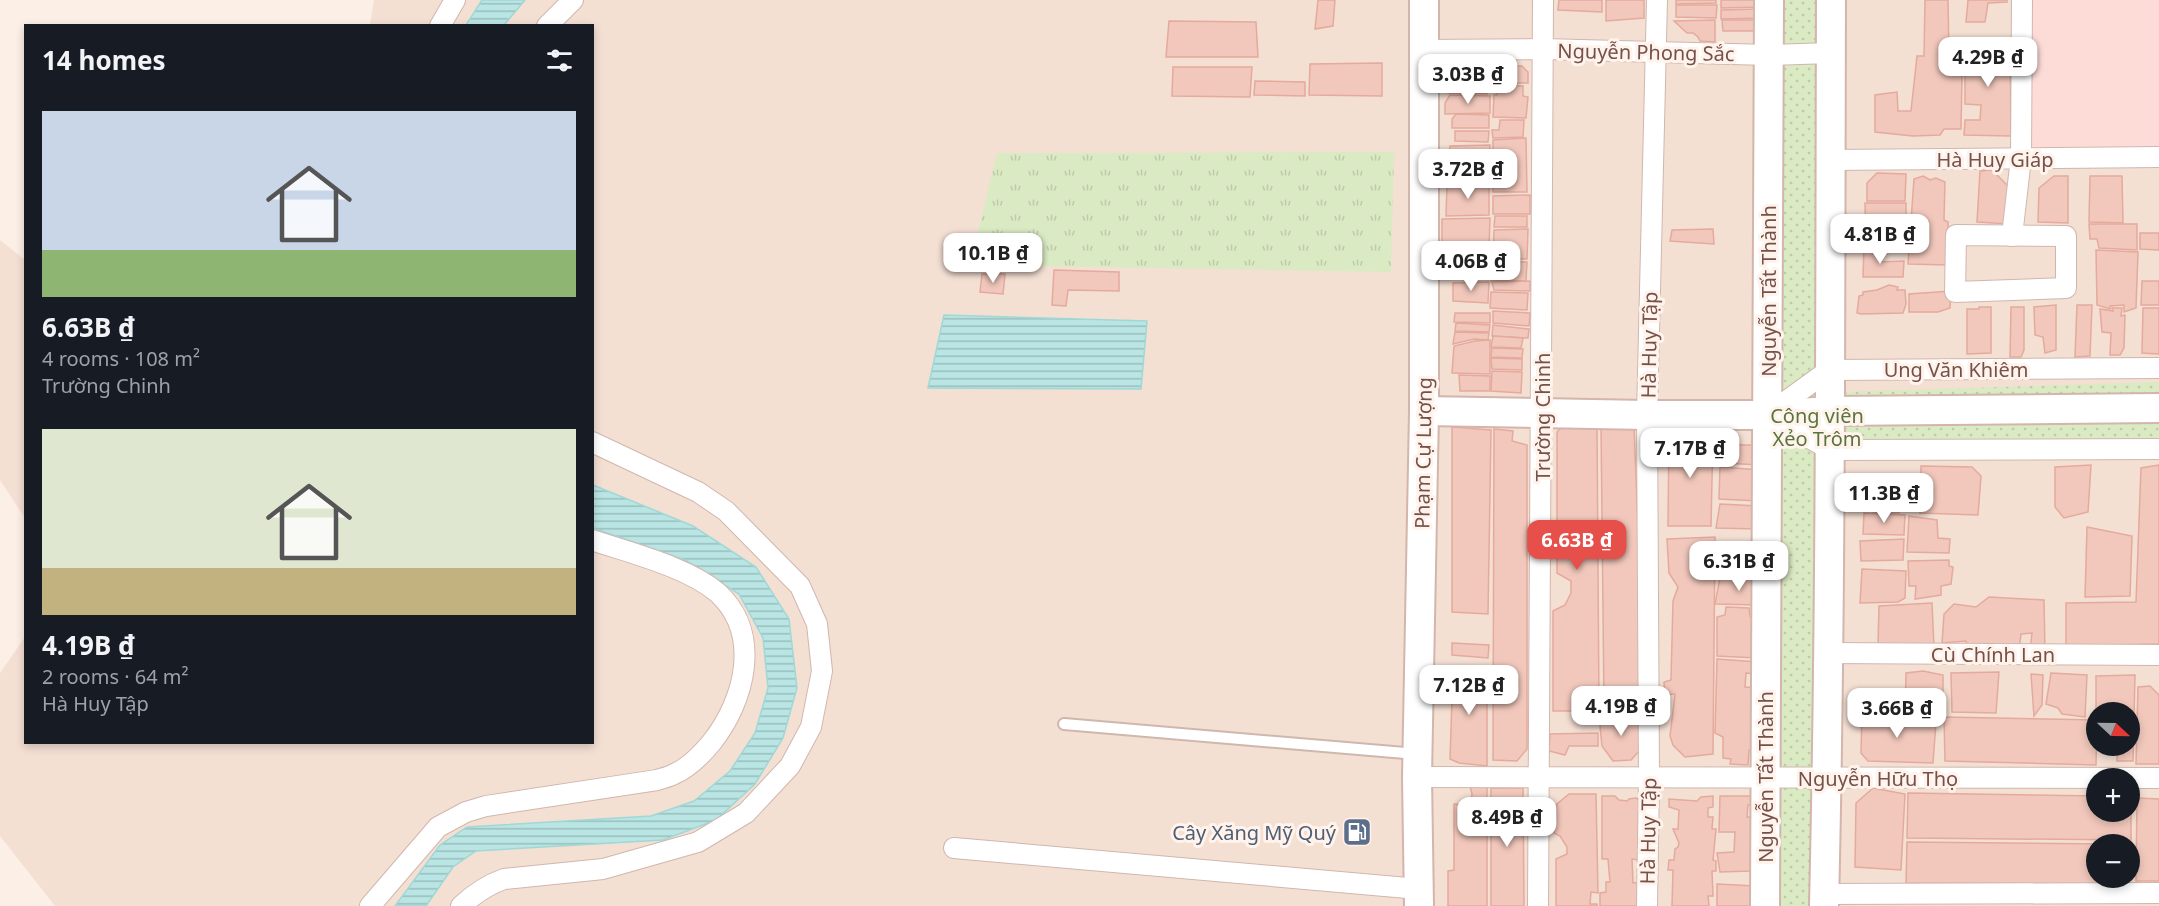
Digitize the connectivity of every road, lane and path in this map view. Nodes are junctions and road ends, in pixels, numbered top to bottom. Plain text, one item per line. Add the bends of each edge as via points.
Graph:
1 (455, 0) edge
2 (573, 0) edge
3 (1424, 0) edge
4 (1543, 0) edge
5 (1657, 0) edge
6 (1769, 0) edge
7 (1831, 0) edge
8 (2022, 0) edge
9 (441, 24) edge
10 (549, 24) edge
11 (1543, 49) junction
12 (1424, 50) junction
13 (1656, 51) junction
14 (1831, 53) junction
15 (1769, 55) junction
16 (2021, 158) junction
17 (2159, 158) edge
18 (1831, 160) junction
19 (2012, 236) junction
20 (2159, 368) edge
21 (1829, 370) junction
22 (2159, 408) edge
23 (1424, 411) junction
24 (1830, 411) junction
25 (1542, 413) junction
26 (1767, 415) junction
27 (1647, 416) junction
28 (594, 443) edge
29 (2159, 449) edge
30 (1831, 450) junction
31 (594, 541) edge
32 (1828, 653) junction
33 (2159, 655) edge
34 (1064, 724) dead end
35 (1418, 766) junction
36 (1538, 776) junction
37 (1649, 778) junction
38 (1765, 778) junction
39 (1826, 778) junction
40 (2159, 778) edge
41 (954, 848) dead end
42 (2159, 893) edge
43 (1419, 898) edge
44 (1824, 900) edge
45 (1950, 900) edge
46 (2069, 900) edge
47 (370, 906) edge
48 (461, 906) edge
49 (1538, 906) edge
50 (1647, 906) edge
51 (1765, 906) edge

1 - 9 street
2 - 10 street
3 - 12 street, Phạm Cự Lượng
4 - 11 street, Trường Chinh
5 - 13 street, Hà Huy Tập
6 - 15 street, Nguyễn Tất Thành
7 - 14 street
8 - 16 street
11 - 12 street, Nguyễn Phong Sắc
11 - 13 street, Nguyễn Phong Sắc
11 - 25 street, Trường Chinh
12 - 23 street, Phạm Cự Lượng
13 - 15 street, Nguyễn Phong Sắc
13 - 27 street, Hà Huy Tập
14 - 15 street, Nguyễn Phong Sắc
14 - 18 street
15 - 26 street, Nguyễn Tất Thành
16 - 17 street, Hà Huy Giáp
16 - 18 street, Hà Huy Giáp
16 - 19 street
18 - 21 street
19 - 19 street via 1956,235 1955,292 2066,288 2066,236
20 - 21 street, Ung Văn Khiêm
21 - 24 street
21 - 26 street
22 - 24 street, Ung Văn Khiêm
23 - 25 street, Ung Văn Khiêm
23 - 35 street, Phạm Cự Lượng
24 - 26 street, Ung Văn Khiêm
24 - 30 street
25 - 27 street, Ung Văn Khiêm
25 - 36 street, Trường Chinh
26 - 27 street, Ung Văn Khiêm
26 - 30 street, Ung Văn Khiêm
26 - 38 street, Nguyễn Tất Thành
27 - 37 street, Hà Huy Tập
28 - 48 street via 698,492 726,511 800,586 817,624 822,671 811,727 790,766 746,813 698,842 603,869 504,879 475,893
29 - 30 street, Ung Văn Khiêm
30 - 32 street
31 - 47 street via 688,573 732,608 740,625 745,666 735,703 723,727 700,756 676,774 486,806 449,819
32 - 33 street, Cù Chính Lan
32 - 39 street
34 - 35 lane
35 - 36 street, Nguyễn Hữu Thọ
35 - 43 street, Phạm Cự Lượng
36 - 37 street, Nguyễn Hữu Thọ
36 - 49 street, Trường Chinh
37 - 38 street, Nguyễn Hữu Thọ
37 - 50 street, Hà Huy Tập
38 - 39 street, Nguyễn Hữu Thọ
38 - 51 street, Nguyễn Tất Thành
39 - 40 street, Nguyễn Hữu Thọ
39 - 44 street
41 - 43 street
42 - 46 street
44 - 45 street
45 - 46 street

